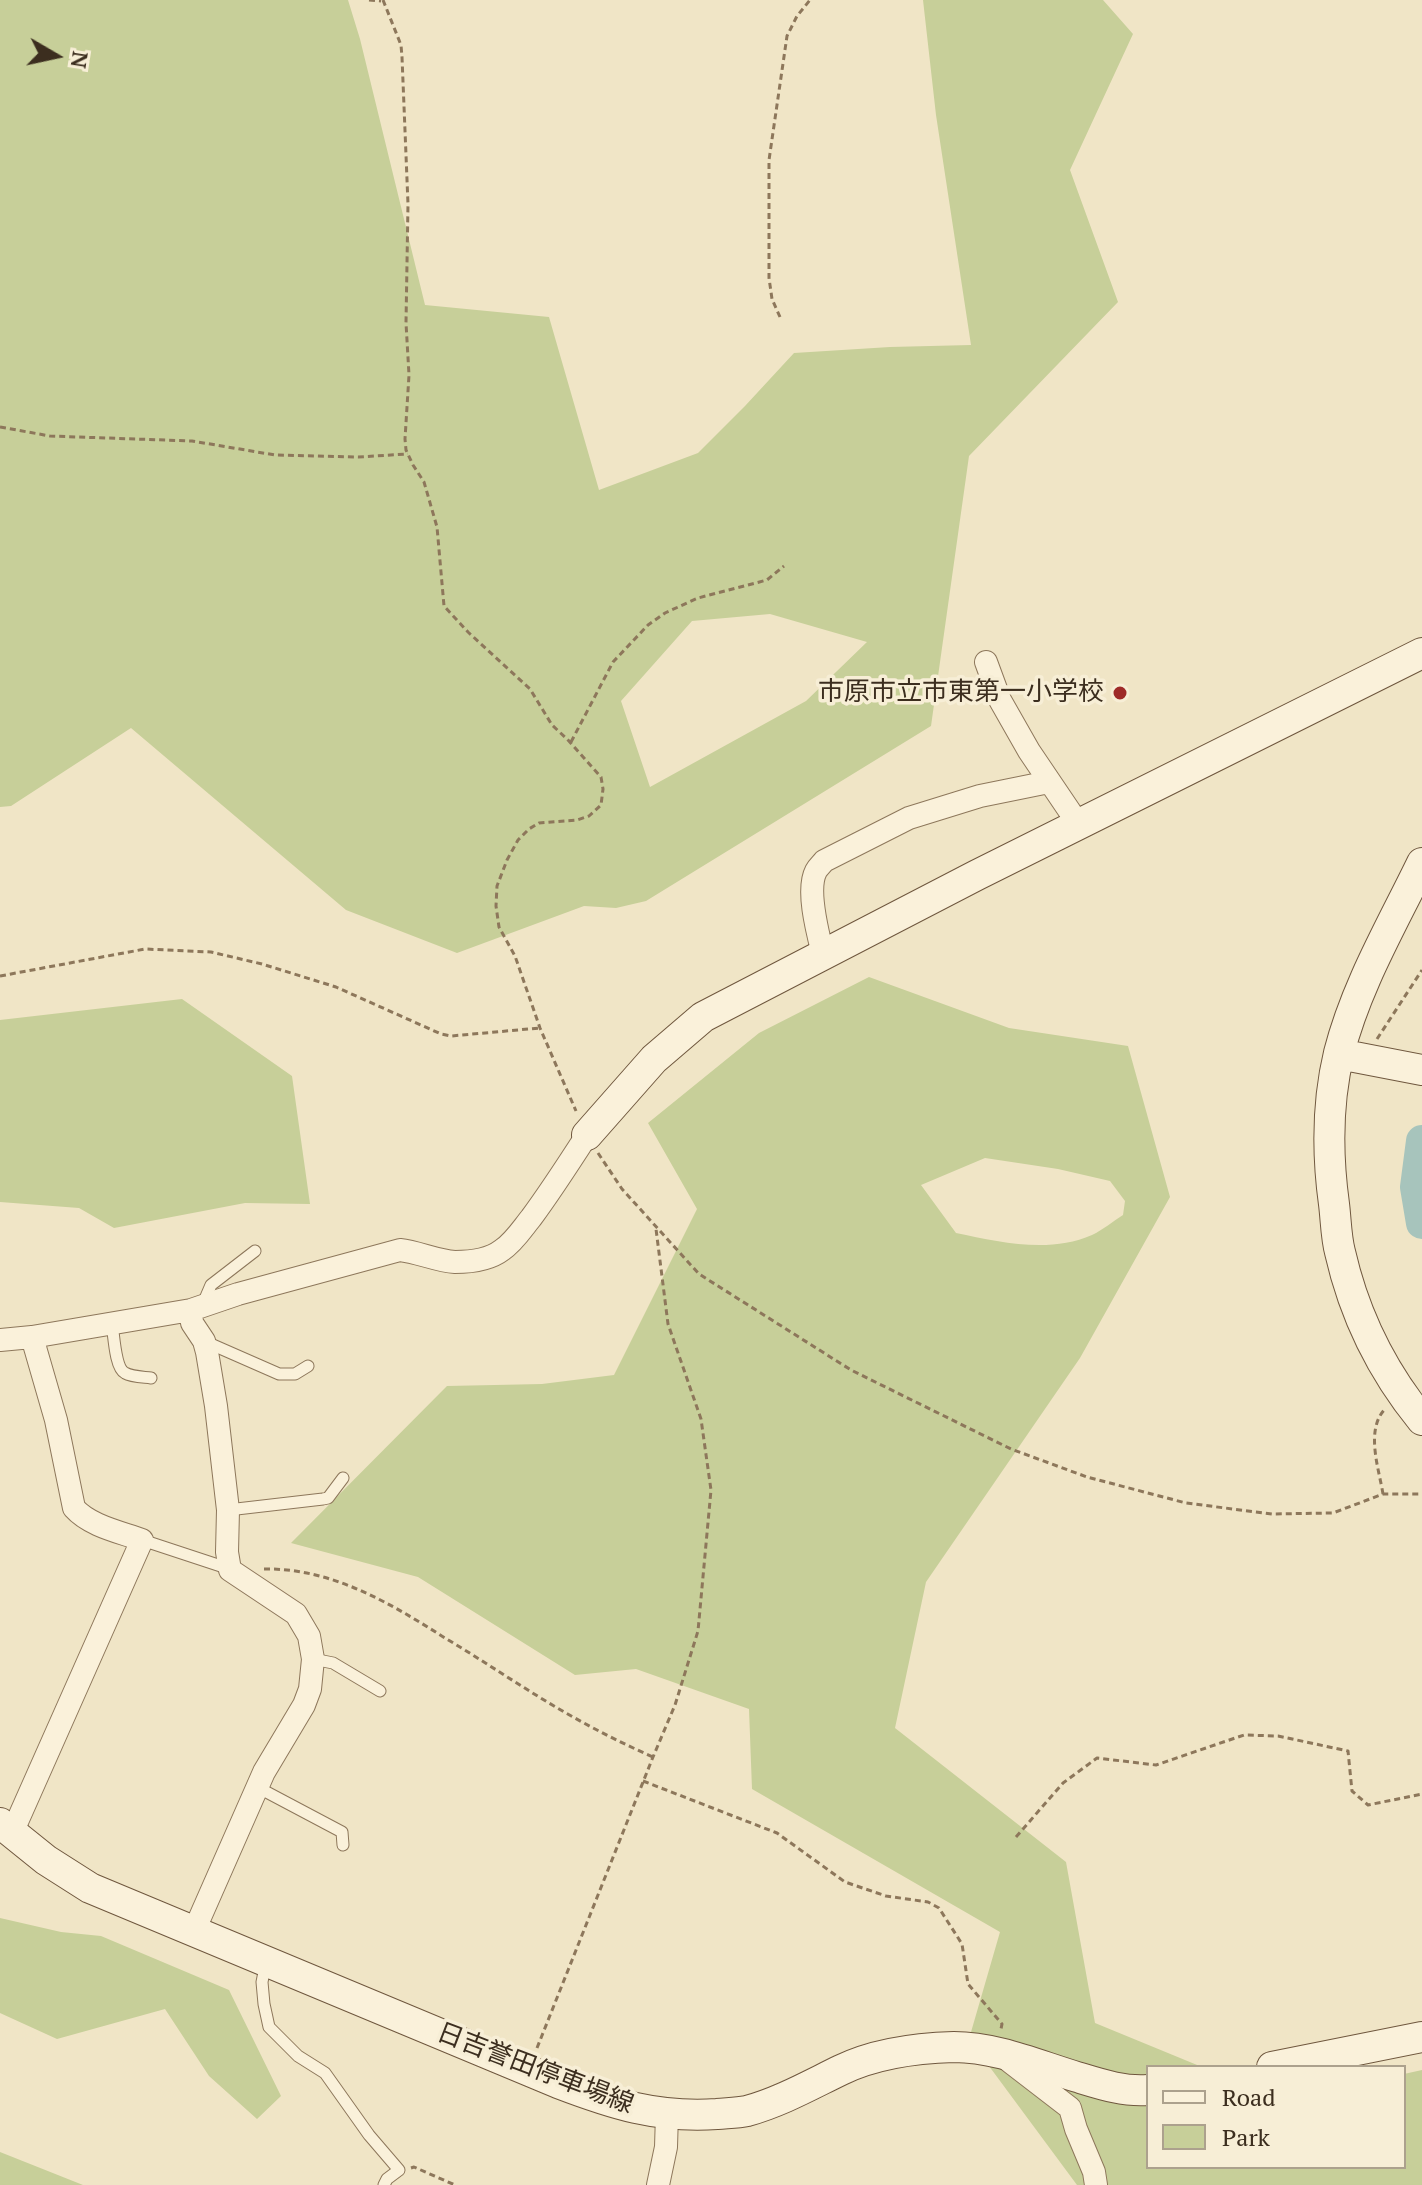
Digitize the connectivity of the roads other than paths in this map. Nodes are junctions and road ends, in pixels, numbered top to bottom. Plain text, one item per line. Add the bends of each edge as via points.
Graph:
1 (1422, 653) edge
2 (986, 662) dead end
3 (1049, 782) junction
4 (1079, 825) junction
5 (1422, 863) edge
6 (823, 954) junction
7 (1339, 1054) junction
8 (1422, 1070) edge
9 (587, 1135) joint
10 (255, 1251) dead end
11 (197, 1308) junction
12 (112, 1324) junction
13 (32, 1337) junction
14 (0, 1340) edge
15 (204, 1341) junction
16 (308, 1366) dead end
17 (151, 1378) dead end
18 (1422, 1420) edge
19 (343, 1478) dead end
20 (228, 1510) junction
21 (142, 1540) junction
22 (230, 1570) junction
23 (313, 1659) junction
24 (380, 1691) dead end
25 (257, 1787) junction
26 (6, 1828) edge
27 (343, 1845) dead end
28 (194, 1931) junction
29 (266, 1961) junction
30 (1422, 2037) edge
31 (997, 2052) junction
32 (1282, 2065) edge
33 (1146, 2090) edge
34 (667, 2114) junction
35 (384, 2185) edge
36 (658, 2185) edge
37 (1096, 2185) edge

1 - 4 main road
2 - 3 street via 1000,700
3 - 4 street
3 - 6 street via 909,818 824,861 813,884
4 - 6 main road
5 - 7 main road via 1357,999
6 - 9 main road via 703,1017 654,1059
7 - 8 main road via 1378,1050
7 - 18 main road via 1328,1143 1339,1250 1367,1335
9 - 11 street via 514,1240 489,1258 452,1262 400,1250
10 - 11 lane via 211,1285
11 - 12 street
11 - 15 street via 192,1323
12 - 13 street
12 - 17 lane via 122,1372
13 - 14 street
13 - 21 street via 74,1508 81,1516
15 - 16 lane via 279,1374 295,1374
15 - 20 street
19 - 20 lane via 328,1498
20 - 22 street
21 - 22 lane
21 - 26 street
22 - 23 street via 296,1614 309,1636
23 - 24 lane via 333,1663
23 - 25 street via 304,1705
25 - 27 lane via 342,1832
25 - 28 street
26 - 28 main road, 日吉誉田停車場線 via 90,1888
28 - 29 main road, 日吉誉田停車場線
29 - 34 main road, 日吉誉田停車場線 via 558,2083 627,2108
29 - 35 lane via 262,1982 269,2027 298,2056 325,2073 399,2170
30 - 32 main road
31 - 33 main road, 日吉誉田停車場線 via 1102,2085
31 - 34 main road, 日吉誉田停車場線 via 955,2047 901,2051 844,2068 744,2112
31 - 37 street via 1070,2108
34 - 36 street

